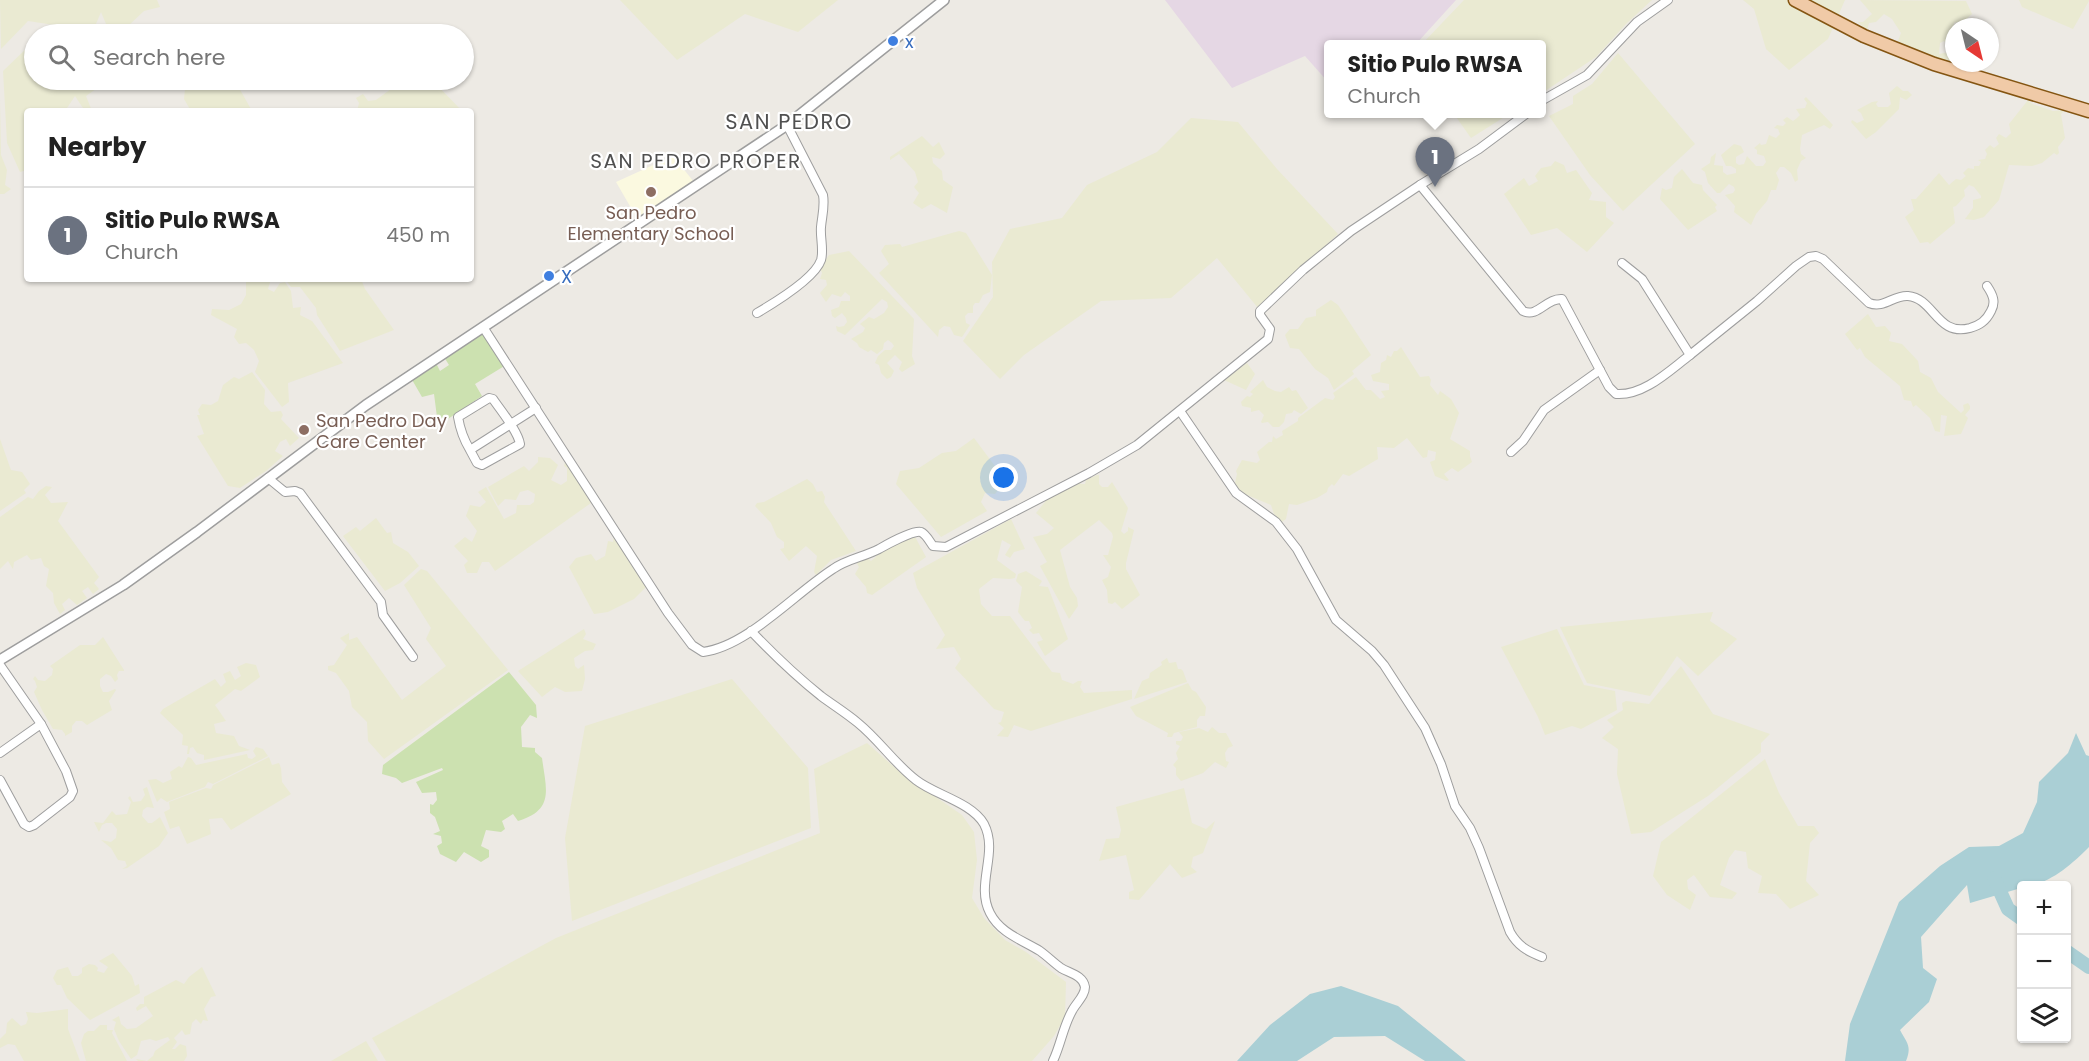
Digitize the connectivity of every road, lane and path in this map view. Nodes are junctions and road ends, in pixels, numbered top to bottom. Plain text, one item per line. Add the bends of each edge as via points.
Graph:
1 (944, 0) edge
2 (1668, 0) edge
3 (1795, 0) edge
4 (1546, 99) edge
5 (2089, 111) edge
6 (1521, 118) edge
7 (787, 125) junction
8 (1420, 185) junction
9 (1622, 263) dead end
10 (1987, 286) dead end
11 (758, 313) dead end
12 (483, 327) junction
13 (1690, 355) junction
14 (1600, 370) junction
15 (536, 408) junction
16 (1180, 411) junction
17 (510, 425) junction
18 (470, 450) junction
19 (1511, 452) dead end
20 (268, 478) junction
21 (751, 631) junction
22 (413, 657) dead end
23 (0, 660) edge
24 (0, 665) edge
25 (41, 724) junction
26 (0, 753) edge
27 (0, 780) edge
28 (1542, 957) dead end
29 (1053, 1061) edge

1 - 7 street
2 - 4 street via 1637,22 1587,75
3 - 5 main road via 1864,36 1934,64
6 - 8 street
7 - 11 street via 825,204 822,255 815,270
7 - 12 street
8 - 14 street via 1523,311 1530,314 1554,299 1562,299
8 - 16 street via 1351,231 1302,270 1260,311 1269,329 1268,339
9 - 13 street via 1642,279
10 - 13 street via 1994,297 1987,318 1978,326 1956,330 1945,325 1917,298 1896,297 1876,306 1869,303 1823,259 1809,256
12 - 15 street
12 - 20 street via 366,405
13 - 14 street via 1651,383 1624,395 1608,387
14 - 19 street via 1544,410
15 - 17 street
15 - 21 street via 692,645 703,652 718,650
16 - 21 street via 1137,445 1089,473 946,547 933,546 924,534 916,532 847,560
16 - 28 street via 1236,493 1276,522 1297,549 1336,621 1384,664 1425,728 1455,806 1479,848 1510,932 1517,944
17 - 18 street
17 - 18 street via 520,444 482,465
17 - 18 street via 489,398 458,417
20 - 22 street via 285,492 300,493 381,602 383,615
20 - 23 street via 123,585
21 - 29 street via 785,666 858,723 911,777 975,814 983,823 989,843 985,897 990,914 1001,928 1041,951 1085,986
24 - 25 street
25 - 26 street
25 - 27 street via 72,784 70,797 29,827

